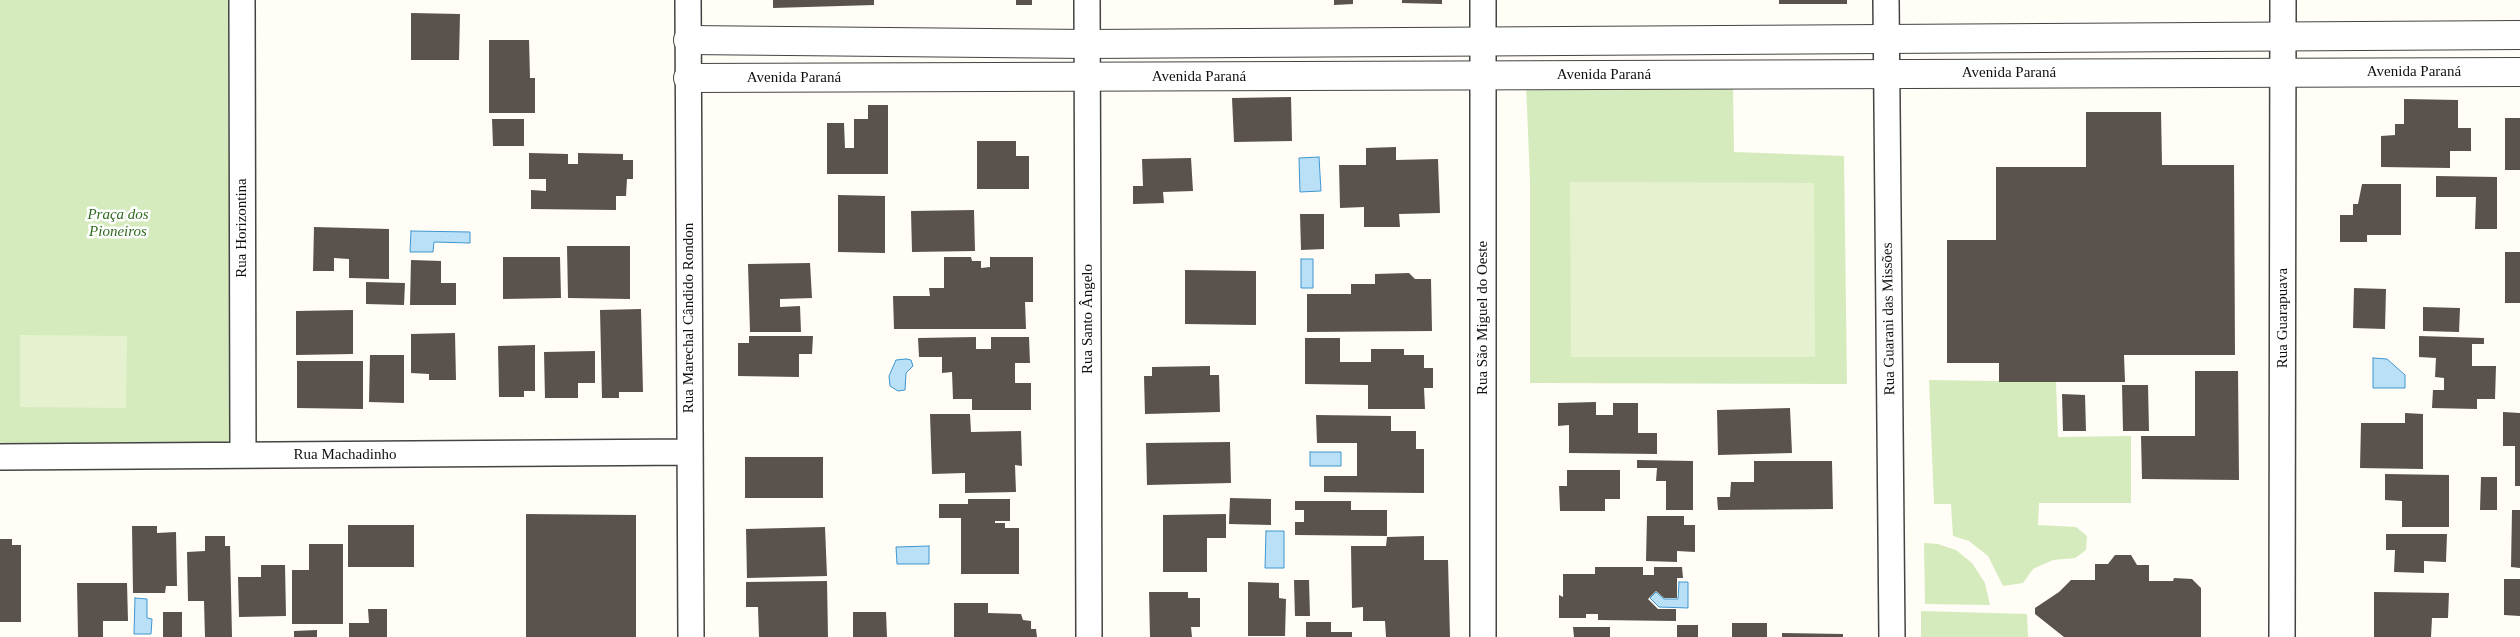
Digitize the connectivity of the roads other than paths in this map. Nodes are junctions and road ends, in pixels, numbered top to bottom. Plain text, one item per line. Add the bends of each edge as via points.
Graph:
1 (242, 0) edge
2 (688, 0) edge
3 (1087, 0) edge
4 (1483, 0) edge
5 (1886, 0) edge
6 (2283, 0) edge
7 (2520, 35) edge
8 (2283, 36) junction
9 (1887, 38) junction
10 (688, 40) junction
11 (1483, 40) junction
12 (1087, 44) junction
13 (2283, 72) junction
14 (2520, 72) edge
15 (1887, 74) junction
16 (1483, 75) junction
17 (688, 78) junction
18 (1087, 78) junction
19 (690, 452) junction
20 (243, 455) junction
21 (0, 457) edge
22 (691, 637) edge
23 (1089, 637) edge
24 (1484, 637) edge
25 (1892, 637) edge
26 (2282, 637) edge

1 - 20 street, Rua Horizontina
2 - 10 street, Rua Marechal Cândido Rondon
3 - 12 street, Rua Santo Ângelo
4 - 11 street, Rua São Miguel do Oeste
5 - 9 street, Rua Guarani das Missões
6 - 8 street, Rua Guarapuava
7 - 8 street
8 - 9 street
8 - 13 street, Rua Guarapuava
9 - 11 street
9 - 15 street, Rua Guarani das Missões
10 - 12 street
10 - 17 street, Rua Marechal Cândido Rondon
11 - 12 street
11 - 16 street, Rua São Miguel do Oeste
12 - 18 street, Rua Santo Ângelo
13 - 14 street, Avenida Paraná
13 - 15 street, Avenida Paraná
13 - 26 street, Rua Guarapuava
15 - 16 street, Avenida Paraná
15 - 25 street, Rua Guarani das Missões
16 - 18 street, Avenida Paraná
16 - 24 street, Rua São Miguel do Oeste
17 - 18 street, Avenida Paraná
17 - 19 street, Rua Marechal Cândido Rondon
18 - 23 street, Rua Santo Ângelo
19 - 20 street, Rua Machadinho
19 - 22 street, Rua Marechal Cândido Rondon
20 - 21 street, Rua Machadinho

